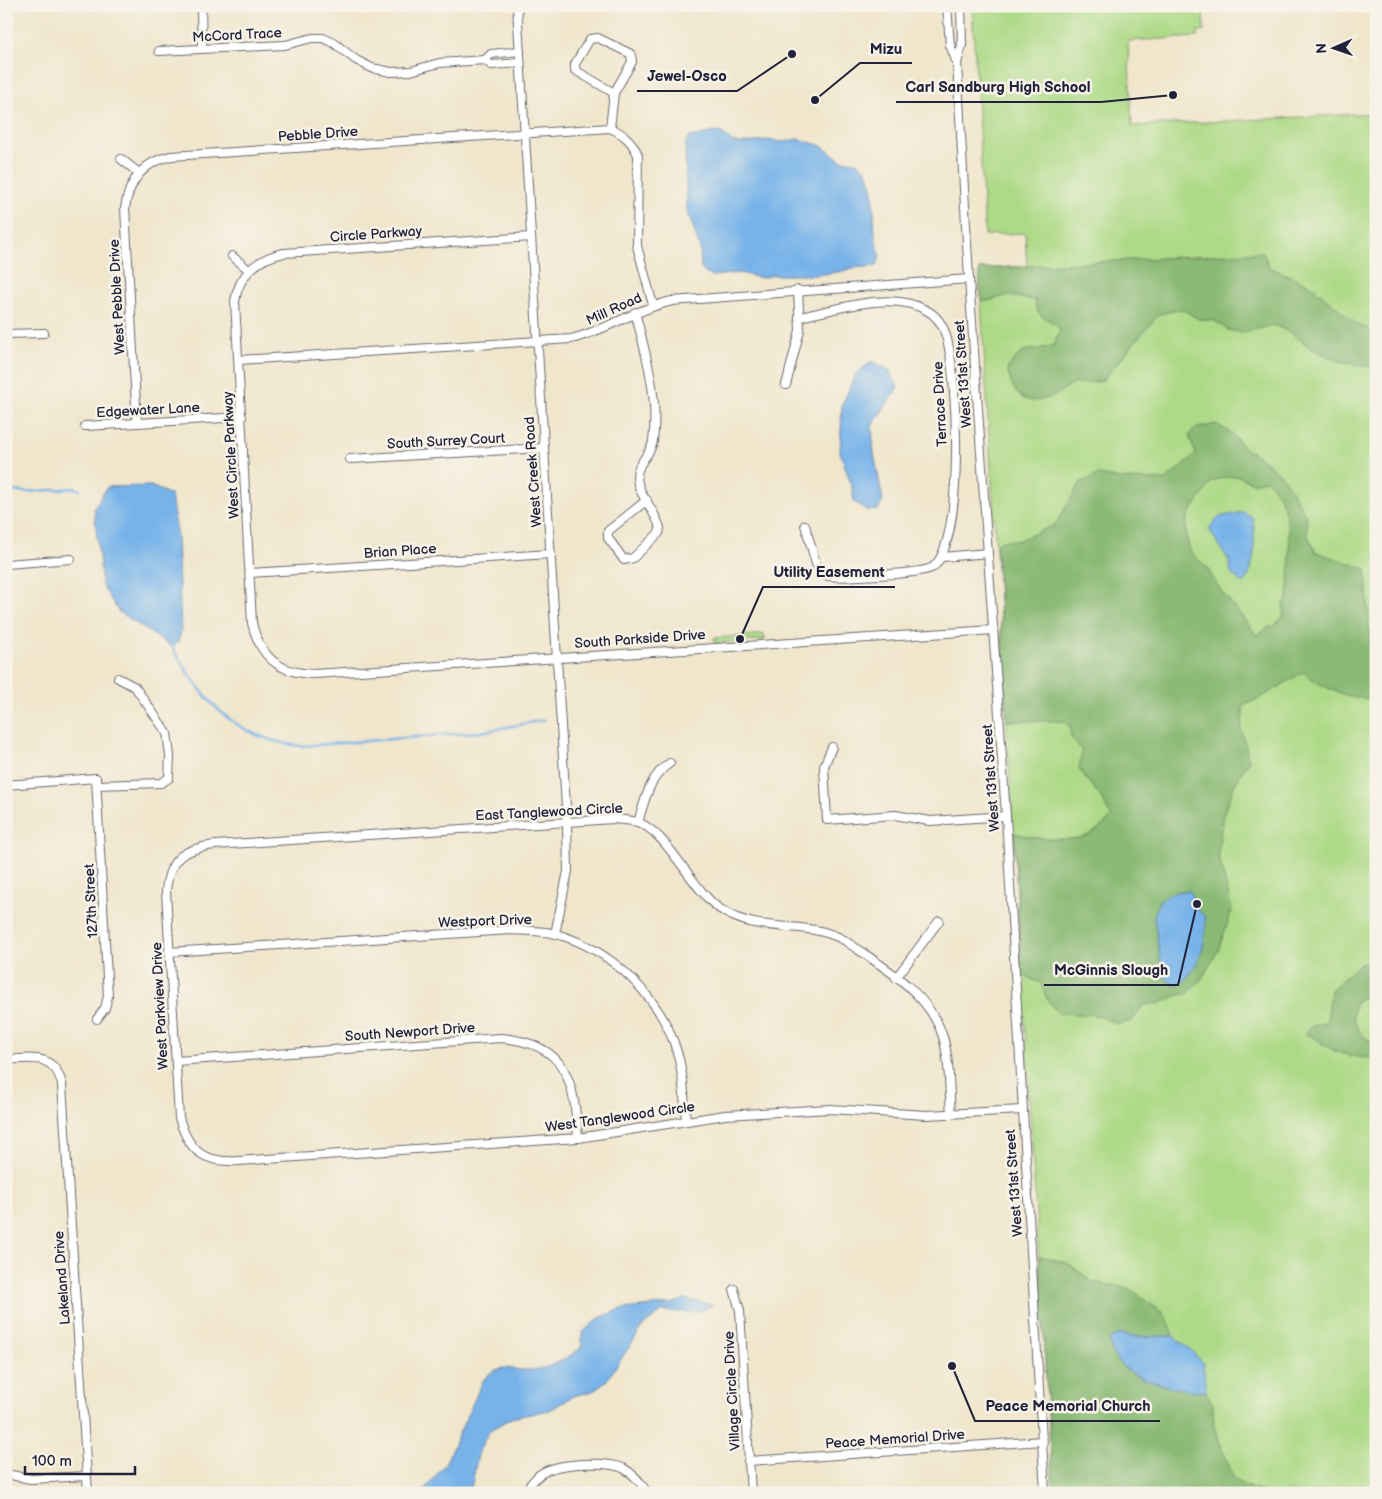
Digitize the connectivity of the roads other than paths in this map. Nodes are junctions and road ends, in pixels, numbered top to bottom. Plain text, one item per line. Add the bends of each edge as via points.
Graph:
1 (201, 6) edge
2 (517, 6) edge
3 (947, 6) edge
4 (960, 6) edge
5 (202, 48) junction
6 (520, 51) junction
7 (159, 52) dead end
8 (485, 60) junction
9 (956, 62) junction
10 (520, 63) junction
11 (614, 93) junction
12 (610, 128) junction
13 (525, 132) junction
14 (121, 159) dead end
15 (140, 173) junction
16 (531, 236) junction
17 (232, 256) dead end
18 (249, 270) junction
19 (968, 280) junction
20 (798, 290) junction
21 (653, 305) junction
22 (635, 312) junction
23 (799, 317) junction
24 (44, 333) dead end
25 (6, 334) edge
26 (537, 341) junction
27 (239, 360) junction
28 (786, 385) dead end
29 (242, 417) junction
30 (137, 423) junction
31 (85, 426) dead end
32 (543, 448) junction
33 (350, 459) dead end
34 (647, 500) junction
35 (805, 524) dead end
36 (988, 553) junction
37 (551, 554) junction
38 (942, 557) junction
39 (71, 559) dead end
40 (6, 564) edge
41 (250, 573) junction
42 (993, 630) junction
43 (556, 657) junction
44 (289, 671) joint
45 (118, 678) dead end
46 (832, 747) dead end
47 (670, 763) dead end
48 (96, 782) junction
49 (6, 785) edge
50 (1006, 816) junction
51 (638, 822) junction
52 (567, 823) junction
53 (176, 858) joint
54 (939, 921) dead end
55 (556, 934) junction
56 (169, 952) junction
57 (896, 978) junction
58 (97, 1019) dead end
59 (6, 1060) edge
60 (176, 1061) junction
61 (1022, 1110) junction
62 (951, 1114) junction
63 (686, 1120) junction
64 (578, 1138) junction
65 (194, 1151) joint
66 (734, 1289) dead end
67 (1043, 1441) junction
68 (748, 1461) junction
69 (6, 1474) edge
70 (86, 1476) junction
71 (88, 1493) edge
72 (525, 1493) edge
73 (647, 1493) edge
74 (751, 1493) edge
75 (1045, 1493) edge

1 - 5 street
2 - 6 street, West Creek Road
3 - 9 street, West 131st Street via 950,45
4 - 9 street, West 131st Street via 962,44
5 - 7 street, McCord Trace
5 - 8 street, McCord Trace via 285,45 323,38 372,68 391,72 411,71 439,63
6 - 8 street, McCord Trace via 491,54
6 - 10 street, West Creek Road
8 - 10 street, McCord Trace via 491,65
9 - 19 street, West 131st Street
10 - 13 street, West Creek Road
11 - 11 street via 632,62 631,54 598,38 590,39 575,64 575,70
11 - 12 street
12 - 13 street, Pebble Drive
12 - 21 street via 626,137 638,155 637,246
13 - 15 street, Pebble Drive via 171,156 158,159
13 - 16 street, West Creek Road
14 - 15 street
15 - 30 street, West Pebble Drive via 127,195 125,208
16 - 18 street, Circle Parkway via 284,253 271,255
16 - 26 street, West Creek Road
17 - 18 street
18 - 27 street, West Circle Parkway via 237,290 235,301
19 - 20 street, Mill Road
19 - 36 street, West 131st Street
20 - 21 street, Mill Road
20 - 23 street
21 - 22 street, Mill Road
22 - 26 street, Mill Road via 588,334 571,339
22 - 34 street via 653,396 653,440 637,477
23 - 28 street via 800,330
23 - 38 street, Terrace Drive via 868,304 902,302 934,315 941,325 947,341 955,396 956,475
24 - 25 street
26 - 27 street, Mill Road
26 - 32 street, West Creek Road
27 - 29 street, West Circle Parkway
29 - 30 street, Edgewater Lane
29 - 41 street, West Circle Parkway
30 - 31 street, Edgewater Lane
32 - 33 street, South Surrey Court
32 - 37 street, West Creek Road
34 - 34 street via 659,524 659,533 633,558 624,560 608,538 608,531
35 - 38 street via 816,564 828,576 927,570
36 - 38 street
36 - 42 street, West 131st Street
37 - 41 street, Brian Place
37 - 43 street, West Creek Road
39 - 40 street
41 - 44 street, West Circle Parkway via 252,623 258,643 271,661
42 - 43 street, South Parkside Drive
42 - 50 street, West 131st Street
43 - 44 street, South Parkside Drive via 314,674
43 - 52 street, West Creek Road
45 - 48 street via 135,687 163,726 169,740 171,770 169,778 161,783
46 - 50 street via 824,766 827,820 894,815 930,821
47 - 51 street via 660,769 652,783
48 - 49 street
48 - 58 street, 127th Street via 108,996
50 - 61 street, West 131st Street
51 - 52 street, East Tanglewood Circle via 614,819
51 - 57 street, East Tanglewood Circle via 660,839 705,896 719,908 763,926 803,927 831,933
52 - 53 street, East Tanglewood Circle via 215,845 200,847
52 - 55 street, West Creek Road via 568,871
53 - 56 street, West Parkview Drive via 167,878 166,890
54 - 57 street
55 - 56 street, Westport Drive via 510,930
55 - 63 street, Westport Drive via 607,958 643,990 670,1034 677,1052
56 - 60 street, West Parkview Drive
57 - 62 street, East Tanglewood Circle via 928,1005 938,1024 946,1054
59 - 70 street, Lakeland Drive via 35,1058 52,1065 59,1072 62,1084
60 - 64 street, South Newport Drive via 501,1038 522,1040 544,1050 558,1062 569,1079 575,1096
60 - 65 street, West Parkview Drive via 180,1118
61 - 62 street, West Tanglewood Circle
61 - 67 street, West 131st Street
62 - 63 street, West Tanglewood Circle via 830,1109
63 - 64 street, West Tanglewood Circle
64 - 65 street, West Tanglewood Circle via 232,1162
66 - 68 street, Village Circle Drive via 740,1311
67 - 68 street, Peace Memorial Drive
67 - 75 street, West 131st Street
68 - 74 street, Village Circle Drive
69 - 70 street via 31,1479
70 - 71 street, Lakeland Drive
72 - 73 street via 532,1481 546,1471 609,1463 624,1468 639,1480

